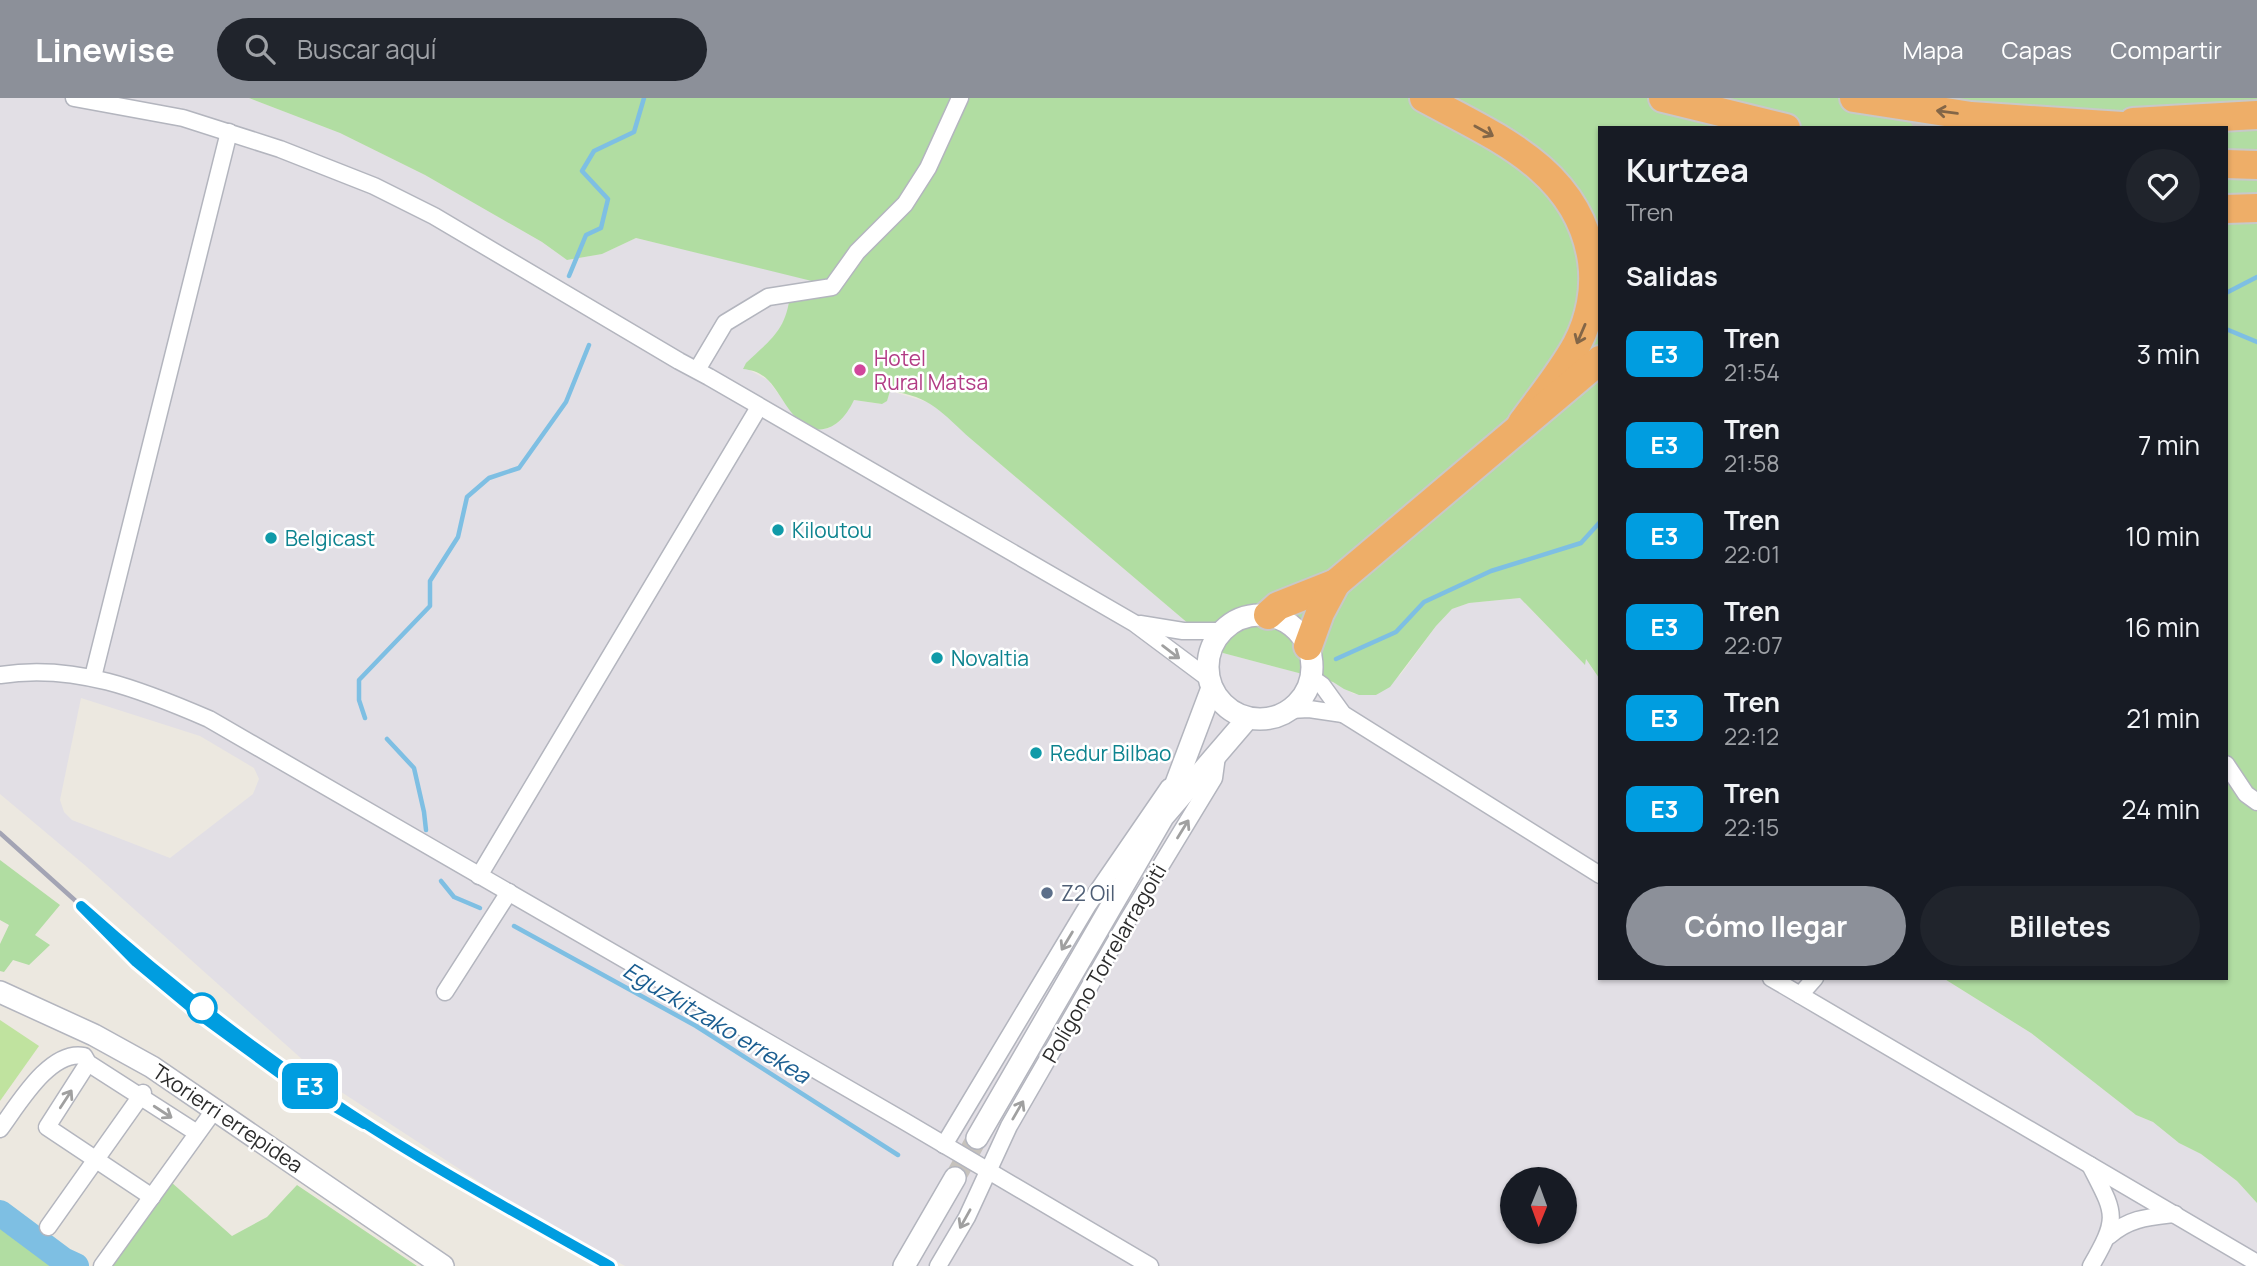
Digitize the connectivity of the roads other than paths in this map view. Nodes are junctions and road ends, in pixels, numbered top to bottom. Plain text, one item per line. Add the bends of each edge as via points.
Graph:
1 (74, 98) edge
2 (960, 98) edge
3 (1424, 98) edge
4 (1663, 98) edge
5 (1854, 98) edge
6 (2257, 116) edge
7 (2088, 124) junction
8 (1778, 126) edge
9 (2120, 126) edge
10 (229, 132) junction
11 (2228, 132) edge
12 (2257, 134) edge
13 (2228, 164) edge
14 (2257, 165) edge
15 (2257, 208) edge
16 (2228, 209) edge
17 (1598, 362) edge
18 (696, 370) junction
19 (759, 407) junction
20 (1522, 424) junction
21 (1336, 583) junction
22 (1268, 615) junction
23 (1134, 623) junction
24 (1221, 631) junction
25 (1308, 646) junction
26 (0, 675) edge
27 (93, 677) junction
28 (1312, 678) junction
29 (1210, 684) junction
30 (1290, 710) junction
31 (1342, 714) junction
32 (1248, 718) junction
33 (1217, 756) junction
34 (1185, 761) junction
35 (2228, 767) edge
36 (2257, 803) edge
37 (1163, 817) junction
38 (1598, 875) edge
39 (479, 876) junction
40 (509, 892) junction
41 (1775, 980) edge
42 (1813, 980) edge
43 (0, 992) edge
44 (445, 992) dead end
45 (1800, 995) junction
46 (88, 1063) junction
47 (141, 1095) junction
48 (215, 1109) junction
49 (0, 1129) edge
50 (197, 1133) junction
51 (977, 1138) tunnel mouth
52 (944, 1145) junction
53 (96, 1159) junction
54 (2090, 1165) junction
55 (989, 1171) junction
56 (955, 1178) tunnel mouth
57 (2135, 1191) junction
58 (152, 1198) junction
59 (2175, 1214) junction
60 (2120, 1221) junction
61 (48, 1227) dead end
62 (2257, 1264) edge
63 (102, 1266) edge
64 (443, 1266) edge
65 (904, 1266) edge
66 (938, 1266) edge
67 (1150, 1266) edge
68 (2091, 1266) edge

1 - 10 street via 183,118
2 - 18 street via 928,168 905,204 857,252 832,287 768,297 724,323
3 -> 20 highway via 1535,163 1576,211 1590,245 1594,288 1586,323 1569,358
4 - 8 highway
7 -> 5 highway via 1970,116
6 - 7 highway
7 - 9 highway
10 - 18 street via 374,186 434,216
10 - 27 street
11 - 12 highway
13 - 14 highway
15 - 16 highway
17 - 20 highway
18 - 19 street
19 - 23 street
19 - 39 street
20 - 21 highway
21 - 22 highway
21 - 25 highway
22 - 24 street via 1246,616
22 - 25 street via 1288,622
23 - 24 street
23 -> 29 street
24 - 29 street via 1209,654
25 - 28 street
26 - 27 street via 23,671
27 - 39 street via 209,719
28 - 30 street
28 - 31 street
29 - 32 street via 1221,702
29 - 34 street
30 - 31 street
30 - 32 street via 1269,718
31 - 38 street
32 - 33 street
33 - 37 street
55 -> 33 street, Polígono Torrelarragoiti via 1009,1126 1214,778
34 - 37 street
34 -> 52 street via 1088,905
35 - 36 street
37 - 51 street
39 - 40 street
40 - 44 street
40 - 52 street
41 - 45 street
42 - 45 street
43 - 48 street, Txorierri errepidea via 94,1035
45 - 54 street
46 - 47 street
46 - 49 street via 84,1056 74,1054 56,1061
53 -> 46 street via 47,1127
47 -> 50 street
47 - 53 street
48 - 50 street
48 - 64 street, Txorierri errepidea
50 - 58 street
52 - 55 street
53 - 58 street
53 - 61 street
54 - 57 street
54 - 60 street
55 -> 66 street, Polígono Torrelarragoiti
55 - 67 street
56 - 65 street
57 - 59 street
57 - 60 street via 2134,1203
58 - 63 street
59 - 60 street
59 - 62 street
60 - 68 street

